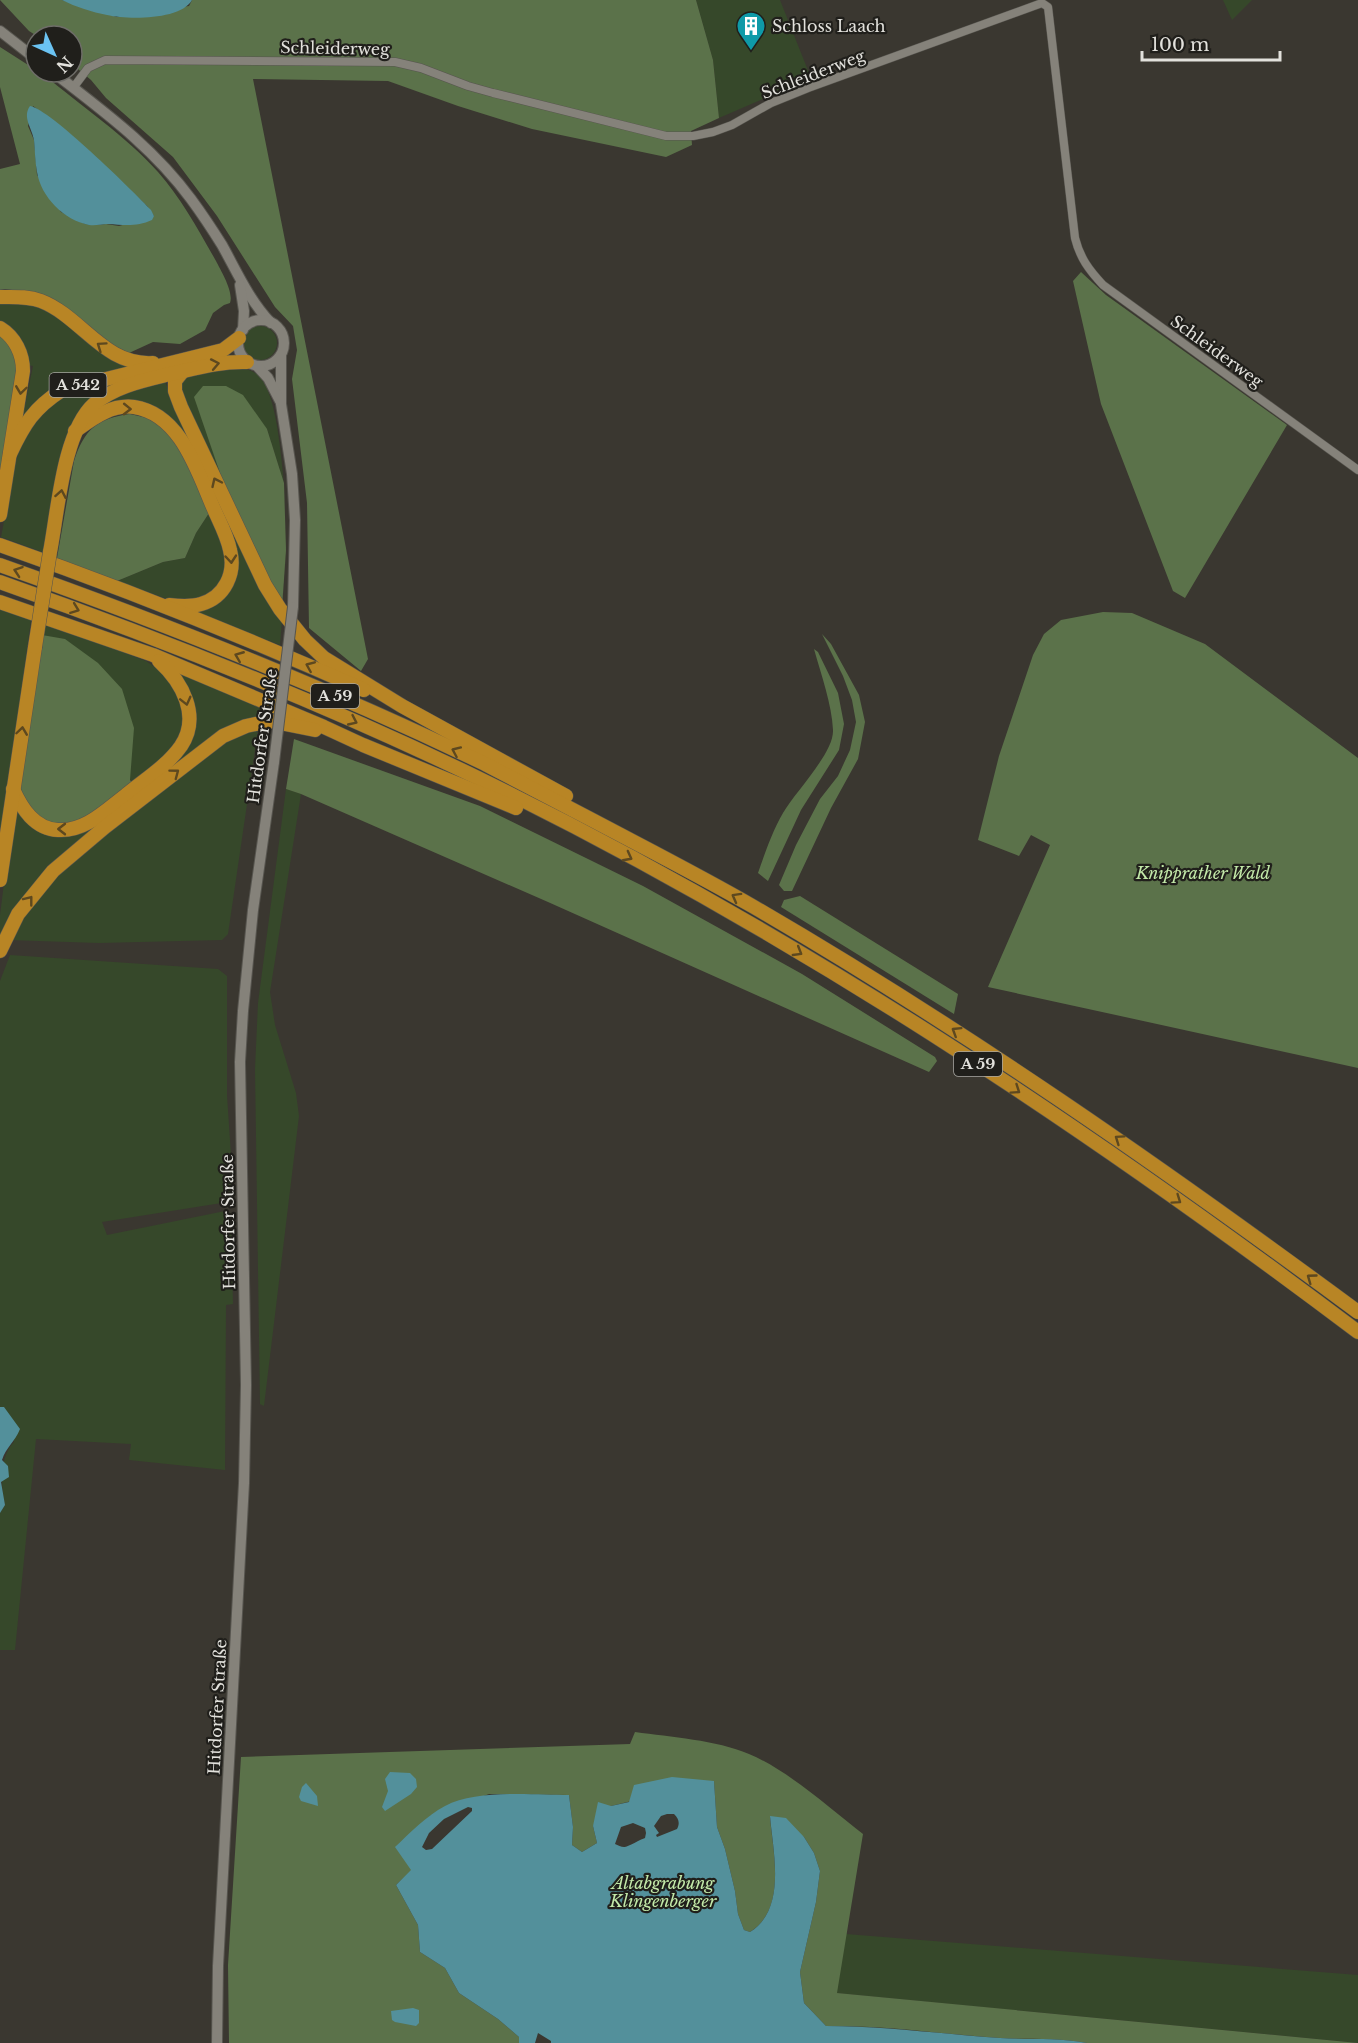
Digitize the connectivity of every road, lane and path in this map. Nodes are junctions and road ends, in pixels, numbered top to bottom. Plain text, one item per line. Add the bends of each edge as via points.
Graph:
1 (0, 31) edge
2 (24, 50) edge
3 (68, 84) edge
4 (73, 88) junction
5 (239, 279) junction
6 (0, 297) edge
7 (271, 322) junction
8 (0, 328) edge
9 (241, 334) junction
10 (281, 355) junction
11 (252, 364) junction
12 (180, 367) junction
13 (281, 404) junction
14 (75, 431) junction
15 (10, 454) junction
16 (1358, 470) edge
17 (0, 515) edge
18 (0, 545) edge
19 (0, 565) edge
20 (0, 582) edge
21 (0, 602) edge
22 (162, 605) junction
23 (153, 655) junction
24 (402, 706) junction
25 (363, 745) junction
26 (14, 789) junction
27 (577, 829) junction
28 (658, 854) junction
29 (0, 880) edge
30 (0, 951) edge
31 (1358, 1312) edge
32 (1358, 1332) edge
33 (217, 2043) edge

1 - 2 main road
3 - 4 main road
4 - 5 main road via 138,139 172,176 214,232
4 - 16 street, Schleiderweg via 88,68 105,60 395,62 550,108 666,136 693,136 732,125 808,88 1042,3 1048,7 1075,238 1086,267 1103,285
5 - 7 main road
5 - 9 main road via 244,311
12 -> 6 highway via 125,359 109,352 61,312 41,302
7 - 9 main road via 252,322
7 - 10 main road via 284,340
8 -> 15 highway via 16,344 23,362
9 - 11 main road via 240,351
9 - 12 highway, A 542 via 223,350
10 - 11 main road via 271,364
10 - 13 main road, Hitdorfer Straße
12 -> 11 highway, A 542
11 - 13 main road, Hitdorfer Straße via 268,378
12 - 14 highway, A 542 via 103,398 86,413
12 - 15 highway, A 542 via 62,390 33,412
24 -> 12 highway via 324,658 280,609 265,585 178,399 175,381
13 - 33 main road, Hitdorfer Straße, bridge via 295,520 293,607 247,959 241,1052 244,1483
14 -> 22 highway via 104,412 133,407 165,421 189,452 226,536 232,567 223,591 213,599 200,605
26 -> 14 highway, A 542, bridge via 50,552
15 - 17 highway, A 542
18 - 22 highway
28 -> 19 highway, A 59 via 484,764 316,688 183,633
20 -> 27 highway, A 59 via 180,648 309,701
21 - 23 highway
24 -> 22 highway
23 - 25 highway
23 -> 26 highway via 179,683 188,703 188,726 182,745 164,765 94,820 78,828 58,830 40,826 23,808
24 - 28 highway via 631,831
25 - 27 highway via 540,819
30 -> 25 highway via 18,914 53,871 224,736 270,721
26 - 29 highway, A 542
27 -> 32 highway, A 59 via 743,919 987,1070 1122,1161
31 -> 28 highway, A 59 via 996,1056 753,906

